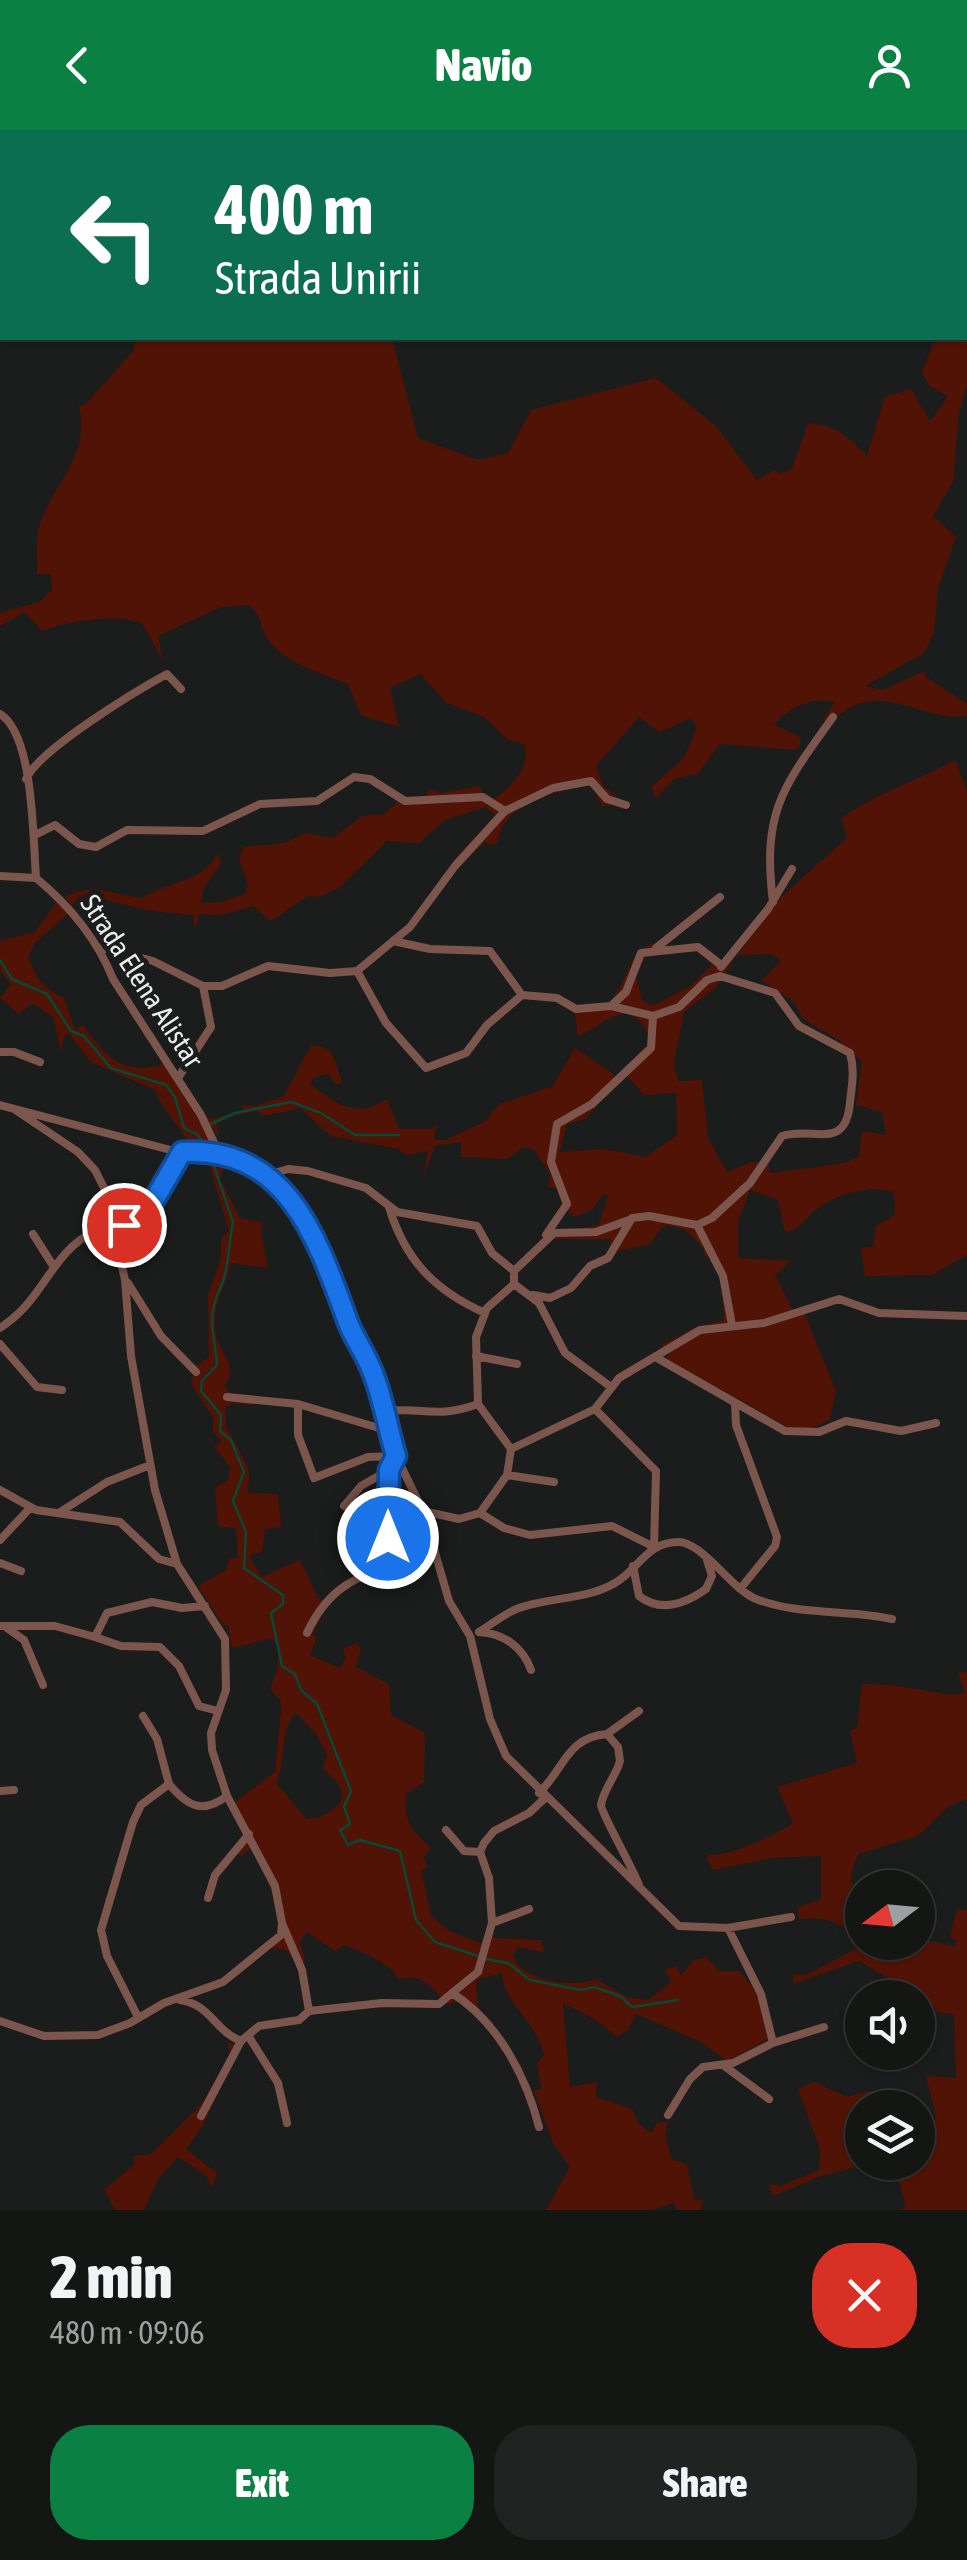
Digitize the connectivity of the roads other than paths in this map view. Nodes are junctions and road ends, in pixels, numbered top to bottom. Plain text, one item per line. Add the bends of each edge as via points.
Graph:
1 (181, 690) dead end
2 (0, 714) edge
3 (833, 717) dead end
4 (26, 779) junction
5 (626, 805) dead end
6 (505, 812) junction
7 (34, 835) junction
8 (792, 869) dead end
9 (0, 876) edge
10 (36, 878) junction
11 (720, 896) dead end
12 (773, 902) junction
13 (393, 941) junction
14 (100, 948) junction
15 (652, 950) junction
16 (721, 965) junction
17 (358, 970) junction
18 (719, 976) junction
19 (203, 986) junction
20 (522, 995) junction
21 (612, 1006) junction
22 (653, 1016) junction
23 (0, 1052) edge
24 (40, 1062) dead end
25 (178, 1078) junction
26 (0, 1105) edge
27 (14, 1109) junction
28 (218, 1151) junction
29 (182, 1152) junction
30 (268, 1174) junction
31 (389, 1207) junction
32 (632, 1218) junction
33 (697, 1224) junction
34 (114, 1226) junction
35 (33, 1234) dead end
36 (543, 1239) junction
37 (52, 1264) junction
38 (514, 1271) junction
39 (125, 1280) junction
40 (514, 1284) junction
41 (533, 1295) junction
42 (484, 1313) junction
43 (967, 1316) edge
44 (732, 1325) junction
45 (0, 1328) edge
46 (0, 1344) edge
47 (476, 1356) junction
48 (657, 1358) junction
49 (517, 1364) dead end
50 (196, 1372) dead end
51 (611, 1386) junction
52 (62, 1390) dead end
53 (228, 1397) dead end
54 (298, 1404) junction
55 (478, 1404) junction
56 (735, 1404) junction
57 (595, 1410) junction
58 (385, 1412) junction
59 (936, 1423) dead end
60 (389, 1431) junction
61 (511, 1449) junction
62 (396, 1456) junction
63 (150, 1465) junction
64 (389, 1470) junction
65 (507, 1475) junction
66 (554, 1482) dead end
67 (0, 1490) edge
68 (344, 1506) dead end
69 (30, 1508) junction
70 (423, 1511) junction
71 (60, 1512) junction
72 (480, 1513) junction
73 (0, 1540) edge
74 (654, 1547) junction
75 (436, 1551) junction
76 (707, 1559) junction
77 (0, 1563) edge
78 (177, 1564) junction
79 (633, 1566) junction
80 (391, 1568) junction
81 (21, 1570) dead end
82 (740, 1588) junction
83 (204, 1606) junction
84 (892, 1619) dead end
85 (2, 1626) edge
86 (307, 1633) dead end
87 (475, 1634) junction
88 (95, 1637) junction
89 (531, 1670) dead end
90 (42, 1685) dead end
91 (218, 1710) junction
92 (639, 1711) dead end
93 (143, 1716) dead end
94 (607, 1734) junction
95 (169, 1784) junction
96 (14, 1790) dead end
97 (0, 1791) edge
98 (542, 1795) junction
99 (227, 1796) junction
100 (446, 1830) dead end
101 (250, 1834) junction
102 (480, 1852) junction
103 (640, 1890) junction
104 (208, 1898) dead end
105 (529, 1908) dead end
106 (792, 1917) dead end
107 (282, 1923) junction
108 (492, 1924) junction
109 (728, 1928) junction
110 (452, 1993) junction
111 (175, 1999) junction
112 (309, 2012) junction
113 (138, 2017) junction
114 (0, 2020) edge
115 (824, 2027) dead end
116 (245, 2039) junction
117 (772, 2043) junction
118 (723, 2066) junction
119 (768, 2099) dead end
120 (668, 2115) dead end
121 (201, 2116) dead end
122 (287, 2123) dead end
123 (539, 2127) dead end

1 - 4 street via 166,674 127,696 40,758
2 - 4 street via 18,736
3 - 12 street via 773,812
4 - 7 street
5 - 6 street via 606,799 591,781 553,788
6 - 7 street via 483,797 405,801 370,778 354,777 317,800 260,804 203,831 127,830 90,848 54,825
6 - 13 street
7 - 10 street
8 - 12 street
9 - 10 street
10 - 14 street, Strada Elena Alistar via 67,902
11 - 15 street
12 - 16 street
13 - 17 street
13 - 20 street via 490,951
14 - 19 street via 152,961
14 - 25 street, Strada Elena Alistar
15 - 16 street via 698,947
15 - 21 street via 636,960 626,992
16 - 18 street
17 - 19 street via 268,966 222,986
17 - 20 street via 386,1023 426,1068 466,1053
18 - 22 street via 679,1007
18 - 33 street via 775,992 798,1026 850,1053 854,1068 849,1116 838,1131 778,1139 750,1183
19 - 25 street via 211,1027
20 - 21 street via 557,998 576,1009
21 - 22 street
22 - 36 street via 651,1048 592,1104 557,1124 550,1162 567,1204
23 - 24 street
25 - 28 street, Strada Elena Alistar
26 - 27 street
27 - 29 street
27 - 34 street via 95,1170
28 - 29 street
28 - 30 street
29 - 34 street via 153,1202 131,1222
30 - 31 street via 308,1170 366,1188
30 - 58 street via 322,1252
31 - 38 street via 477,1226
31 - 42 street via 430,1282
32 - 33 street
32 - 36 street via 596,1232
32 - 41 street via 608,1258 590,1266 571,1288 550,1298
33 - 44 street via 723,1276
34 - 37 street via 86,1236
34 - 39 street
35 - 37 street
36 - 38 street
37 - 45 street via 31,1305
38 - 40 street
39 - 50 street
39 - 63 street via 130,1356
40 - 41 street
40 - 42 street
41 - 51 street via 566,1353
42 - 47 street
43 - 44 street via 880,1313 839,1298 764,1323
44 - 48 street via 690,1334
46 - 52 street via 37,1387
47 - 49 street
47 - 55 street
48 - 51 street
48 - 56 street
51 - 57 street
53 - 54 street
54 - 60 street
54 - 62 street via 298,1434 314,1478 368,1457
55 - 58 street via 444,1415
55 - 61 street
56 - 59 street via 799,1434 846,1421 912,1431
56 - 82 street via 736,1425 777,1537
57 - 61 street
57 - 74 street via 656,1471
58 - 60 street
60 - 62 street
61 - 65 street
62 - 64 street
62 - 70 street
63 - 71 street via 106,1482
63 - 78 street
64 - 68 street
64 - 80 street
65 - 66 street
65 - 72 street
67 - 69 street
69 - 71 street
69 - 73 street
70 - 72 street via 458,1519
70 - 75 street
71 - 78 street via 120,1522 158,1559
72 - 74 street via 530,1535 612,1526
74 - 76 street via 684,1542
74 - 79 street
75 - 80 street
75 - 87 street via 449,1600
76 - 79 street via 712,1576 706,1589 672,1606 639,1596
76 - 82 street
77 - 81 street
78 - 83 street
79 - 87 street via 598,1592 513,1610
80 - 86 street via 340,1586
82 - 84 street via 755,1599
83 - 88 street via 130,1604 107,1613
83 - 91 street via 225,1638 228,1657
85 - 88 street via 55,1626
85 - 90 street via 24,1640
87 - 89 street via 508,1640
87 - 98 street via 496,1738
88 - 91 street via 160,1647 179,1666 199,1706
91 - 99 street via 212,1750
92 - 94 street
93 - 95 street
94 - 98 street via 571,1746
94 - 103 street via 620,1761 602,1800 603,1817 623,1845
95 - 99 street via 200,1809
95 - 113 street via 141,1806 101,1930
96 - 97 street
98 - 102 street via 529,1813 494,1831
98 - 103 street
99 - 101 street
100 - 102 street via 464,1850
101 - 104 street via 215,1875
101 - 107 street via 275,1886
102 - 108 street
103 - 109 street via 679,1926
105 - 108 street
106 - 109 street
107 - 111 street via 281,1935 234,1976
107 - 112 street via 302,1970
108 - 110 street via 478,1972
109 - 117 street via 757,1984
110 - 112 street via 440,2004
110 - 123 street via 483,2017 515,2066
111 - 113 street
111 - 116 street via 198,2003 220,2028
112 - 116 street via 299,2020 259,2026
113 - 114 street via 98,2035 59,2038
115 - 117 street
116 - 121 street
116 - 122 street via 278,2083
117 - 118 street
118 - 119 street
118 - 120 street via 695,2072

